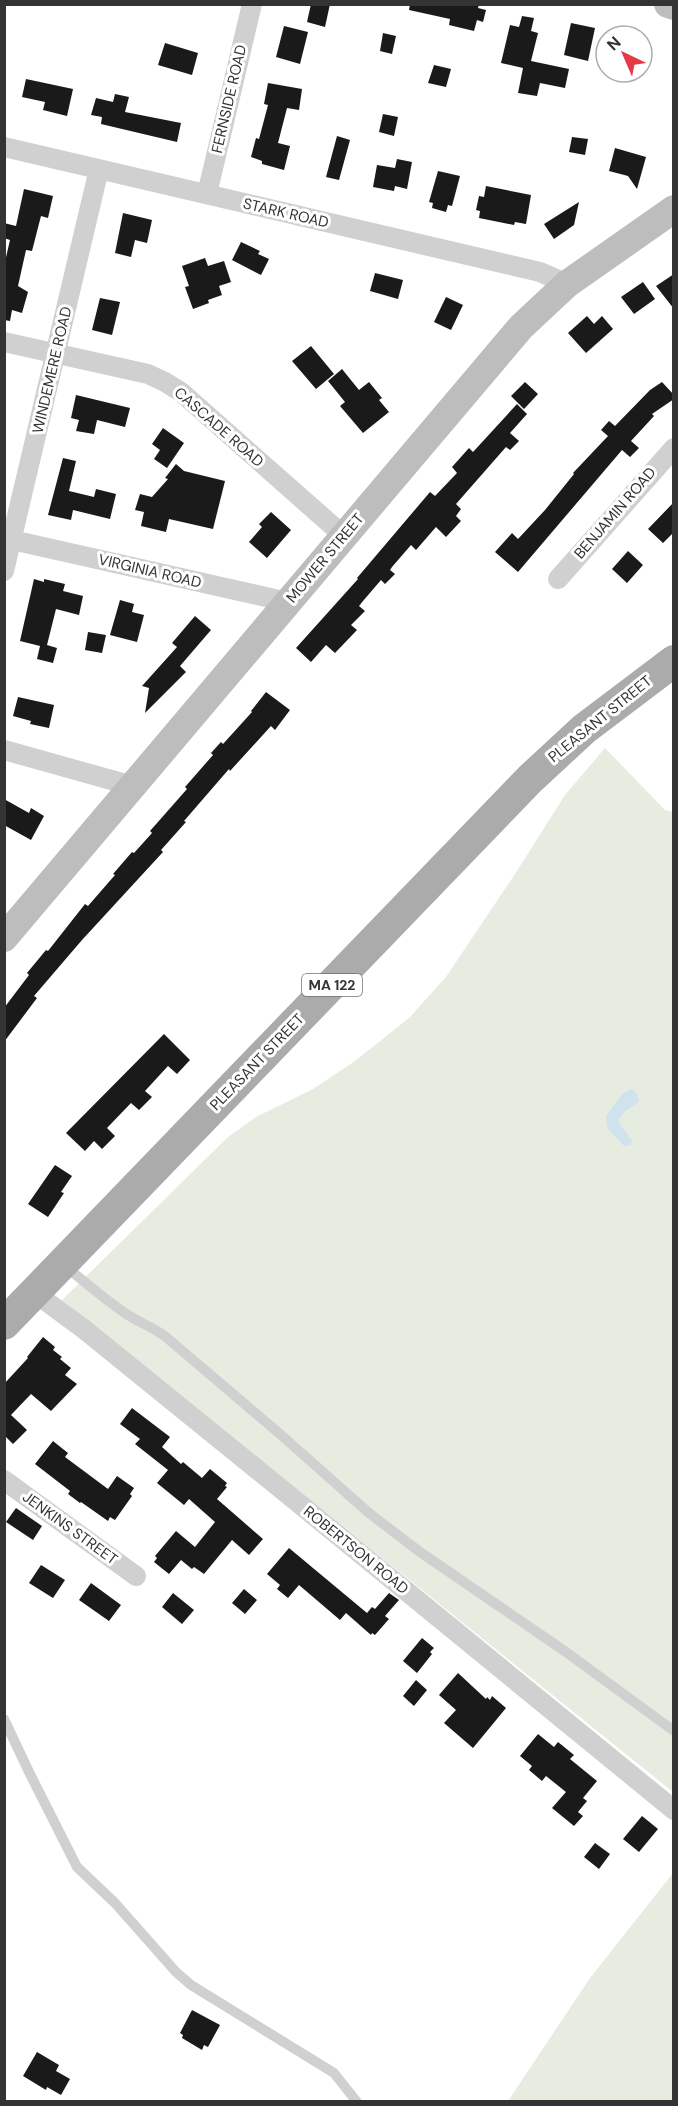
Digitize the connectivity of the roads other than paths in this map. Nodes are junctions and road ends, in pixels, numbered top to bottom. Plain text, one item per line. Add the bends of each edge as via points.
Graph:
1 (252, 4) edge
2 (668, 4) edge
3 (674, 6) edge
4 (4, 147) edge
5 (99, 169) junction
6 (207, 194) junction
7 (674, 209) edge
8 (567, 284) junction
9 (4, 342) edge
10 (56, 353) junction
11 (674, 448) edge
12 (344, 536) junction
13 (12, 540) junction
14 (4, 571) edge
15 (558, 579) dead end
16 (288, 602) junction
17 (674, 661) edge
18 (4, 750) edge
19 (133, 786) junction
20 (4, 938) edge
21 (63, 1264) junction
22 (35, 1293) junction
23 (4, 1324) edge
24 (4, 1480) edge
25 (136, 1576) dead end
26 (4, 1719) edge
27 (674, 1731) edge
28 (674, 1810) edge
29 (357, 2102) edge

1 - 6 street, FERNSIDE ROAD
2 - 3 street
4 - 5 street, STARK ROAD
5 - 6 street, STARK ROAD
5 - 10 street, WINDEMERE ROAD
6 - 8 street, STARK ROAD via 540,272
7 - 8 street, MOWER STREET
8 - 12 street, MOWER STREET via 510,339
9 - 10 street, CASCADE ROAD
10 - 12 street, CASCADE ROAD via 147,374 165,382
10 - 13 street, WINDEMERE ROAD
11 - 15 street, BENJAMIN ROAD
12 - 16 street, MOWER STREET
13 - 14 street, WINDEMERE ROAD
13 - 16 street, VIRGINIA ROAD
16 - 19 street, MOWER STREET
17 - 21 main road, PLEASANT STREET / MA 122 via 592,723 530,779
18 - 19 street
19 - 20 street, MOWER STREET
21 - 22 main road, PLEASANT STREET / MA 122
21 - 27 lane via 117,1308 166,1337 369,1513 420,1552
22 - 23 main road, PLEASANT STREET / MA 122
22 - 28 street, ROBERTSON ROAD
24 - 25 street, JENKINS STREET
26 - 29 lane via 77,1867 191,1985 334,2073

